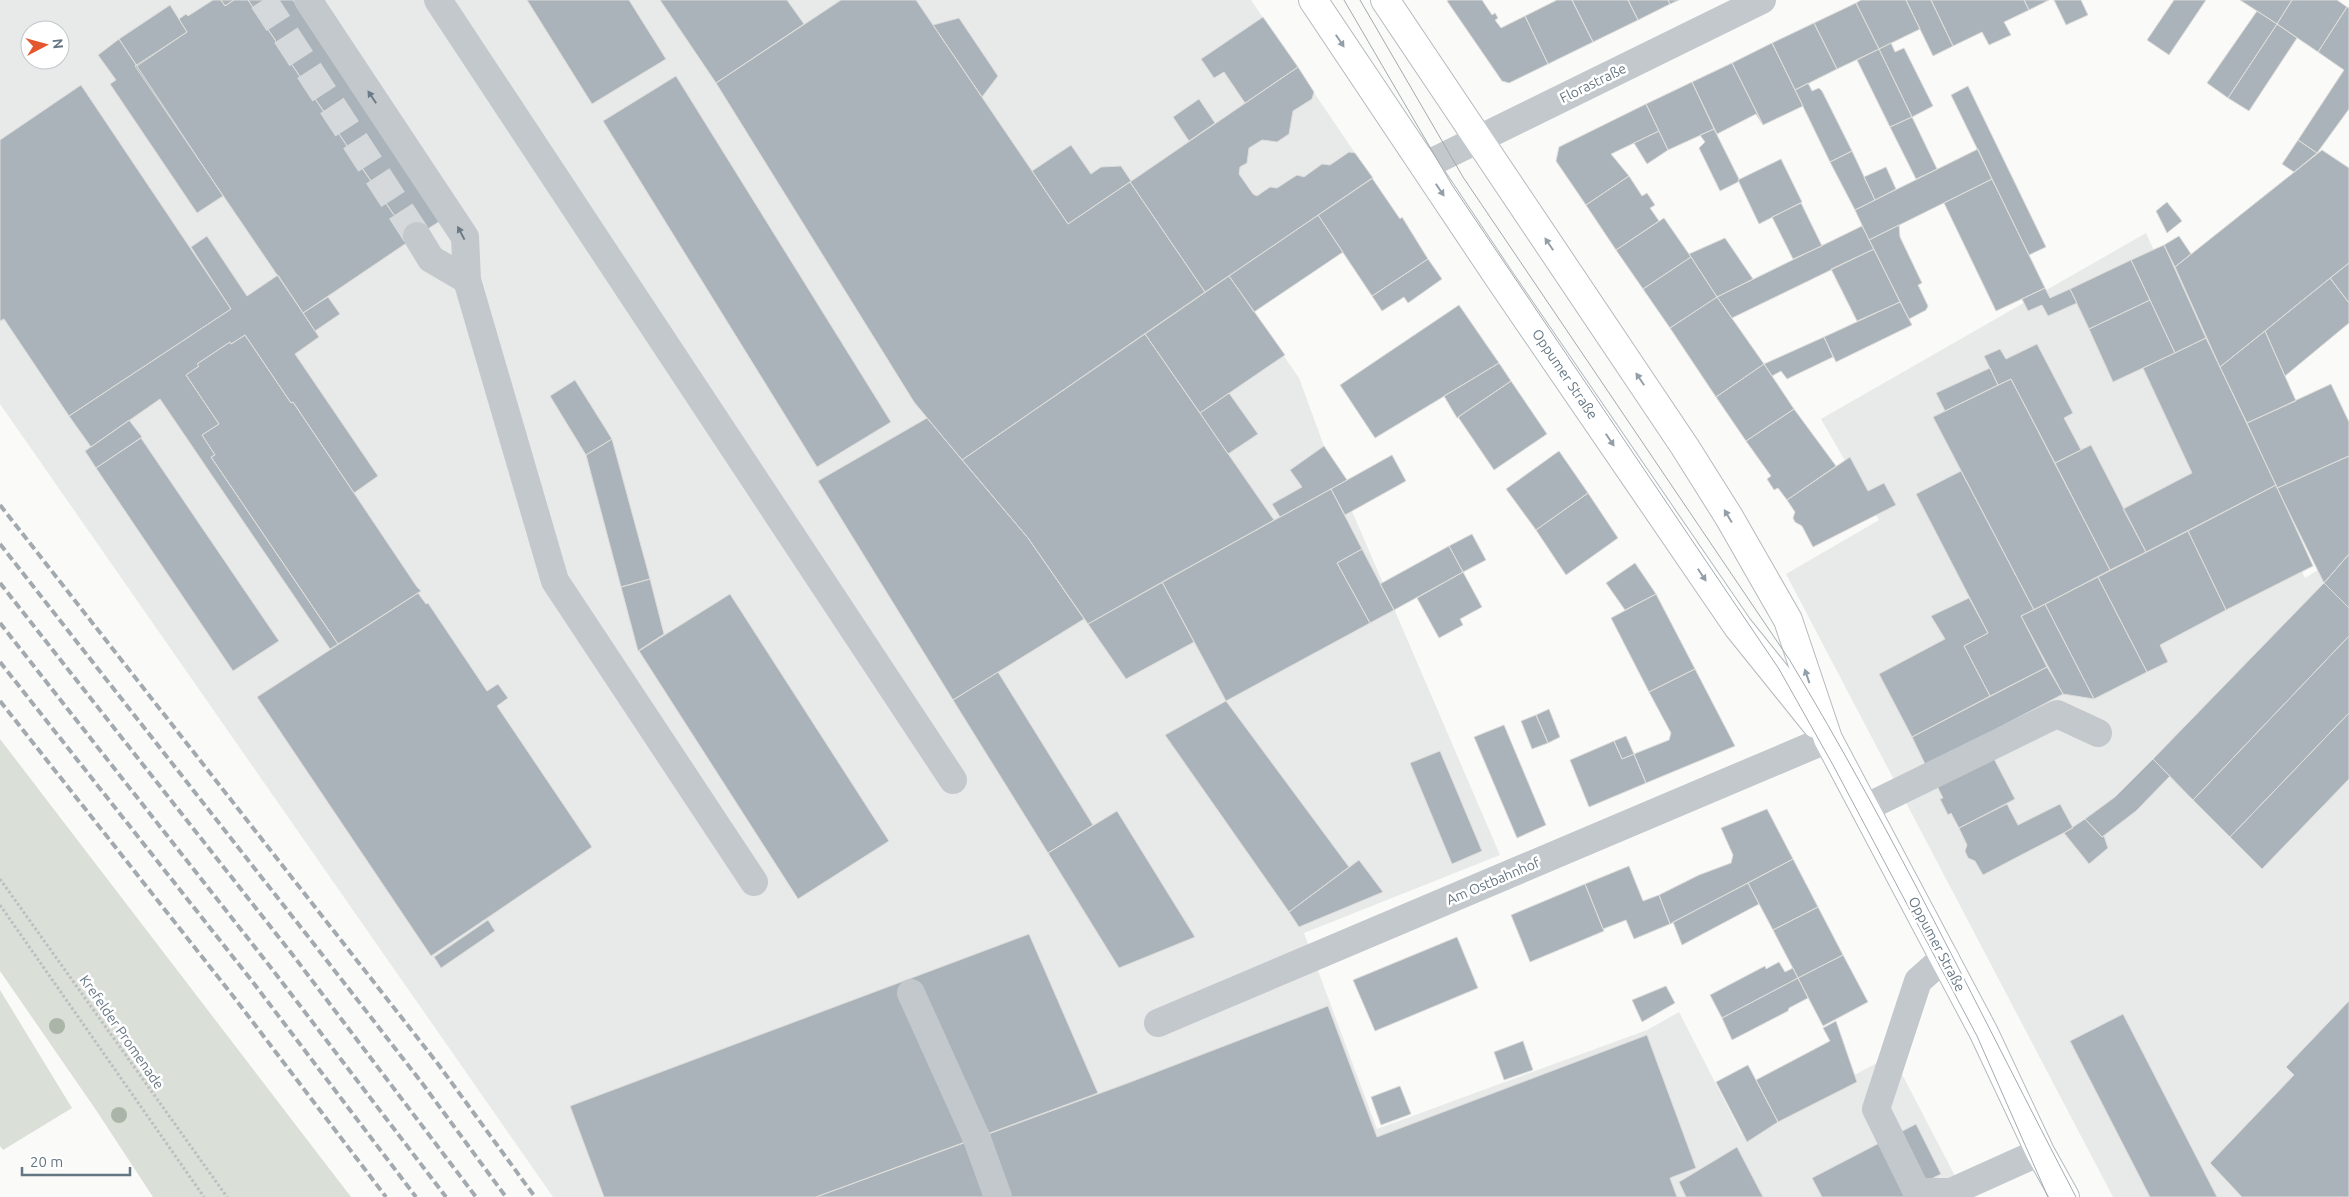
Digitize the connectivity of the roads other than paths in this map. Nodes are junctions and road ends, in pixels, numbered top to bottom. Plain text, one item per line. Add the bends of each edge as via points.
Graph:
1 (308, 0) edge
2 (438, 0) edge
3 (1313, 0) edge
4 (1385, 0) edge
5 (1762, 0) edge
6 (1478, 139) junction
7 (1424, 166) junction
8 (417, 236) tunnel mouth
9 (467, 280) junction
10 (2098, 733) dead end
11 (1828, 739) junction
12 (953, 780) dead end
13 (1865, 808) junction
14 (754, 882) dead end
15 (1944, 957) junction
16 (911, 993) dead end
17 (1158, 1023) dead end
18 (2040, 1152) junction
19 (998, 1197) edge
20 (2055, 1197) edge
21 (2065, 1197) edge

9 -> 1 street via 464,237
2 - 12 street
3 -> 7 main road, Oppumer Straße
4 - 6 main road, Oppumer Straße
5 - 6 street, Florastraße
6 - 7 street, Florastraße
11 -> 6 main road, Oppumer Straße via 1788,620 1728,517 1650,394
7 -> 11 main road, Oppumer Straße via 1738,626
8 - 9 street via 431,259
9 - 14 street via 555,581
10 - 13 street via 2057,714
11 - 13 main road, Oppumer Straße
11 - 17 street, Am Ostbahnhof
13 - 15 main road, Oppumer Straße
15 - 18 main road, Oppumer Straße
15 - 18 street via 1918,981 1876,1108 1917,1192 1951,1192
16 - 19 street via 976,1139
18 - 20 main road, Oppumer Straße
18 - 21 main road, Oppumer Straße

